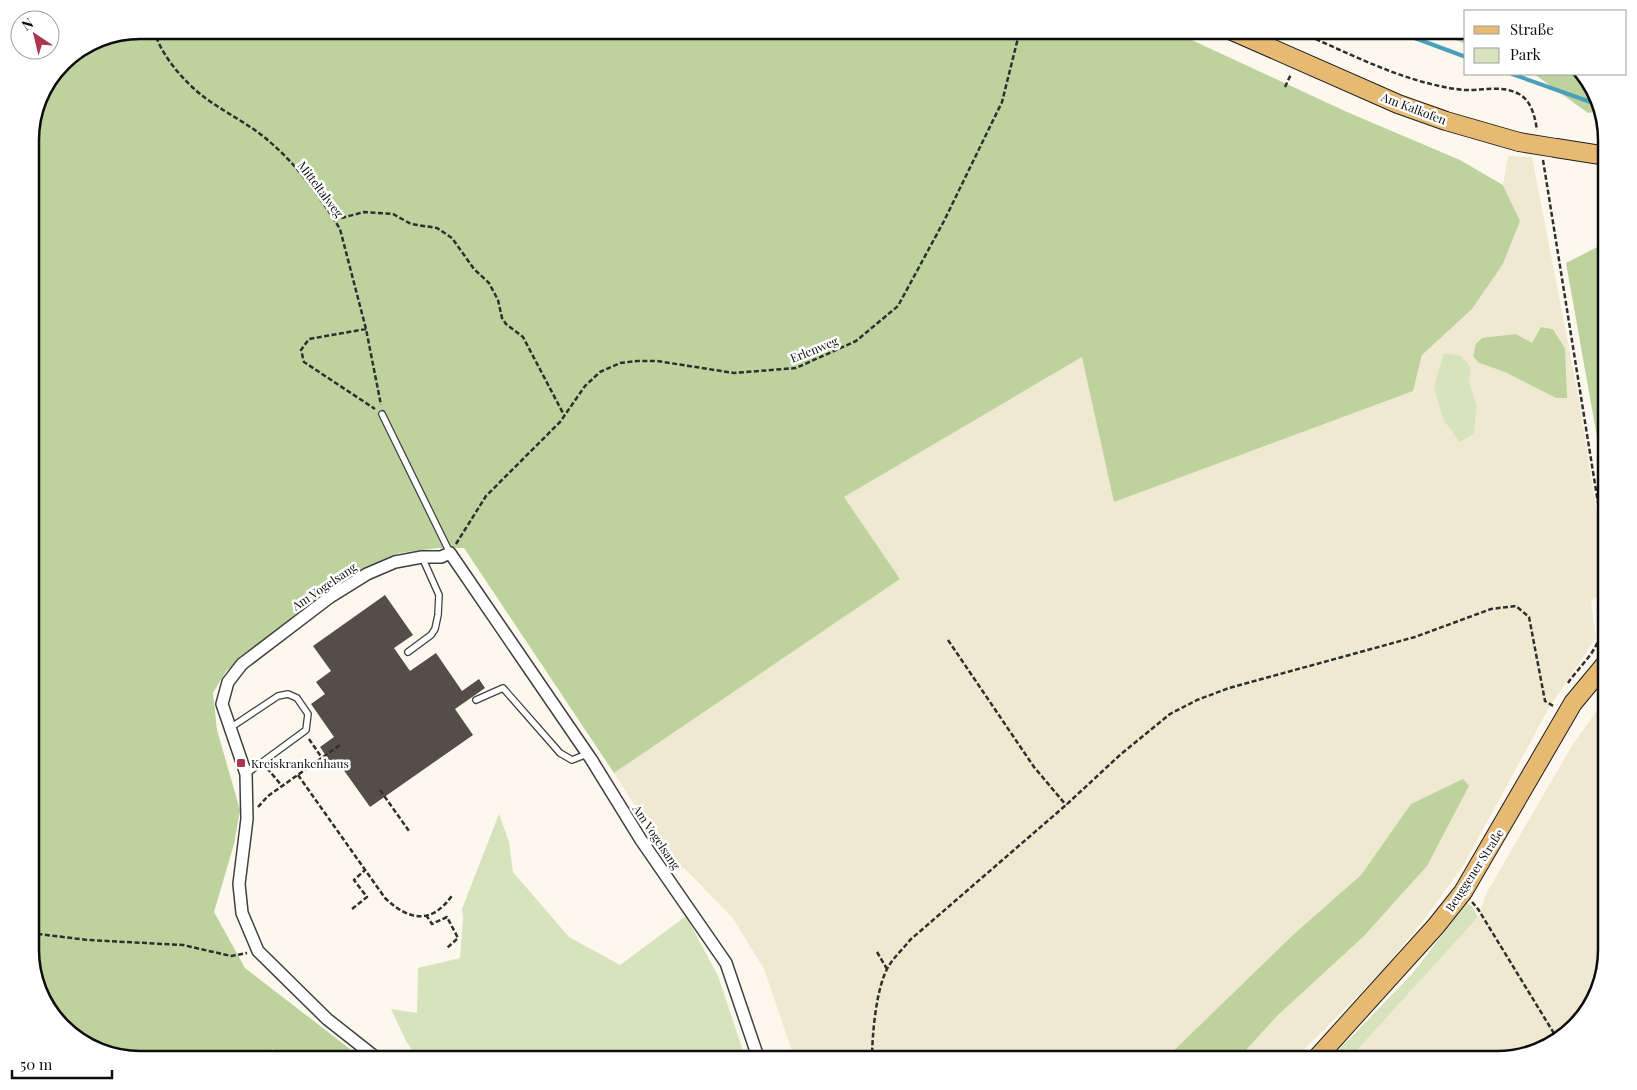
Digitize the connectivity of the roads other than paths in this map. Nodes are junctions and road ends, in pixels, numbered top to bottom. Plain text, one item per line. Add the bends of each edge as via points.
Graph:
1 (1250, 39) edge
2 (1598, 156) edge
3 (382, 414) road end
4 (450, 553) junction
5 (422, 557) junction
6 (408, 652) dead end
7 (1598, 670) edge
8 (476, 700) dead end
9 (229, 729) junction
10 (587, 754) junction
11 (246, 774) junction
12 (368, 1051) edge
13 (756, 1051) edge
14 (1324, 1051) edge

1 - 2 main road, Am Kalkofen, bridge via 1398,104 1446,121 1549,153
3 - 4 lane
4 - 5 street, Am Vogelsang via 441,557
4 - 10 street, Am Vogelsang
5 - 6 lane via 439,595 438,615 431,636
5 - 9 street, Am Vogelsang via 395,562 367,574 330,597 242,664 228,682 222,704
7 - 14 main road, Beuggener Straße via 1559,706 1462,892 1436,926
8 - 10 lane via 503,688 560,753 572,760
9 - 11 street, Am Vogelsang
9 - 11 lane via 278,696 288,694 297,698 308,714 304,732
10 - 13 street, Am Vogelsang via 641,840 726,963
11 - 12 street, Am Vogelsang via 247,819 239,884 242,913 258,951 327,1019

